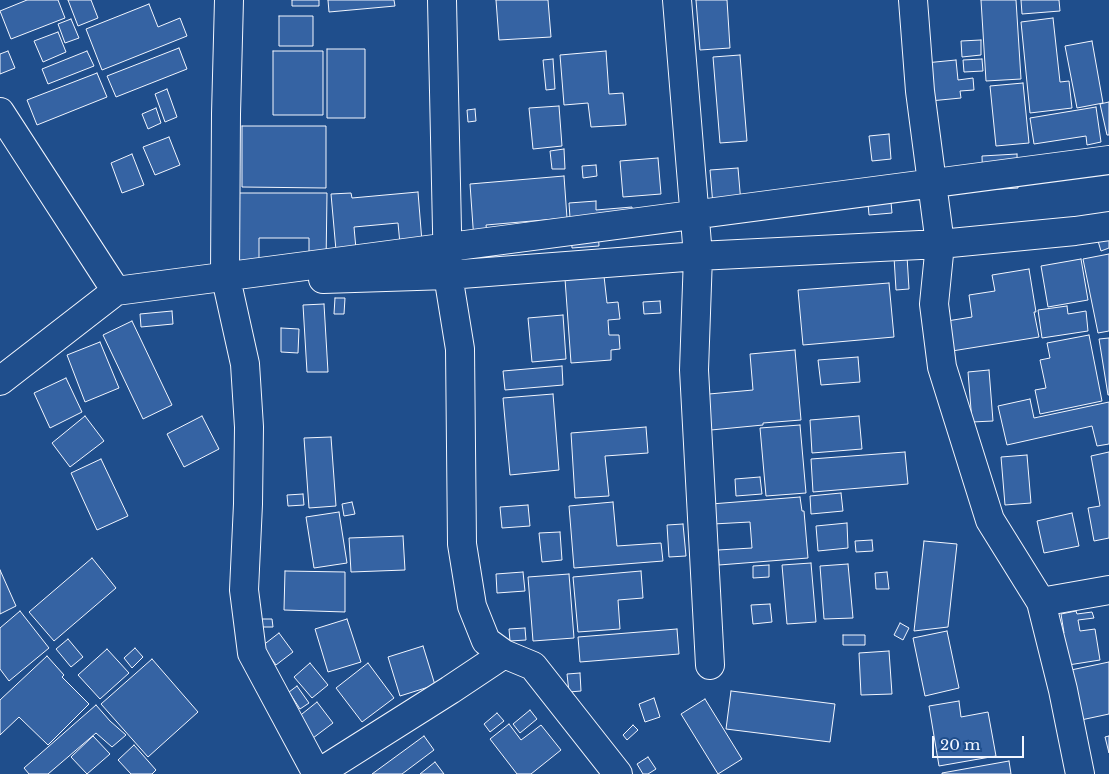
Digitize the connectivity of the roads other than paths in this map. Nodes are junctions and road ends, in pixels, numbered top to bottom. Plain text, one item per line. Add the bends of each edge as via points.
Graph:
1 (229, 0) edge
2 (442, 0) edge
3 (677, 0) edge
4 (913, 0) edge
5 (0, 112) edge
6 (1109, 160) edge
7 (1109, 226) edge
8 (940, 244) junction
9 (698, 256) junction
10 (225, 274) junction
11 (448, 276) junction
12 (116, 291) junction
13 (0, 370) edge
14 (0, 381) edge
15 (1109, 590) edge
16 (1041, 602) junction
17 (504, 654) junction
18 (710, 665) dead end
19 (317, 774) edge
20 (618, 774) edge
21 (1080, 774) edge

1 - 10 street
2 - 11 street
3 - 9 street
4 - 8 street via 920,91
5 - 12 street
6 - 12 street
7 - 8 street
8 - 9 street
8 - 16 street via 934,304 942,367 990,520
9 - 11 street
9 - 18 street via 694,370
10 - 11 street via 296,280
10 - 12 street via 182,277
10 - 19 street via 245,364 249,427 244,590 252,653
11 - 17 street via 460,349 462,544 472,606 486,641
12 - 13 street
12 - 14 street
15 - 16 street
16 - 21 street
17 - 19 street
17 - 20 street via 534,666

